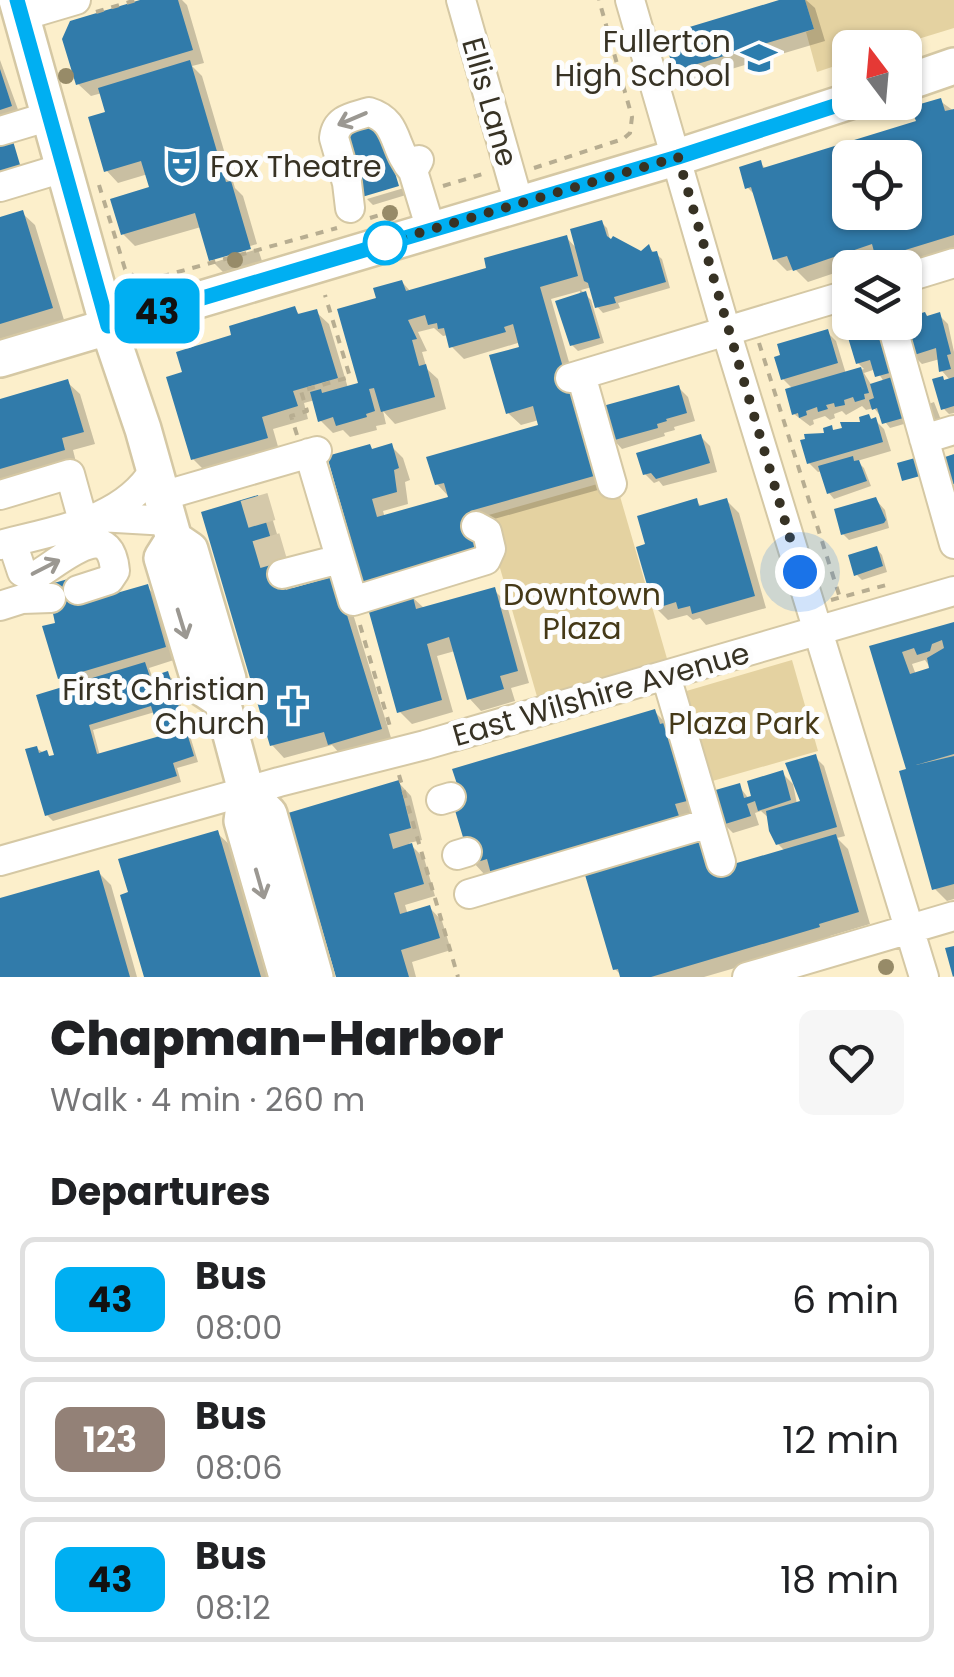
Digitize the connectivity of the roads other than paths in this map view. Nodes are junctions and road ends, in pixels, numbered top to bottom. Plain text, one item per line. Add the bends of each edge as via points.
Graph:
1 (460, 0) edge
2 (630, 0) edge
3 (81, 7) edge
4 (19, 8) edge
5 (954, 66) edge
6 (922, 76) edge
7 (832, 107) edge
8 (50, 116) junction
9 (0, 130) edge
10 (678, 157) junction
11 (79, 168) junction
12 (0, 187) edge
13 (421, 190) junction
14 (519, 204) junction
15 (347, 219) road end
16 (954, 263) edge
17 (922, 273) edge
18 (832, 299) edge
19 (108, 326) junction
20 (740, 327) junction
21 (897, 340) edge
22 (0, 359) edge
23 (954, 430) edge
24 (924, 439) junction
25 (612, 484) dead end
26 (0, 495) edge
27 (164, 506) junction
28 (90, 519) junction
29 (476, 526) dead end
30 (6, 544) edge
31 (954, 544) edge
32 (340, 559) junction
33 (283, 575) dead end
34 (78, 590) dead end
35 (954, 591) edge
36 (50, 598) dead end
37 (0, 606) edge
38 (818, 632) junction
39 (666, 676) junction
40 (246, 791) junction
41 (709, 824) junction
42 (0, 861) edge
43 (721, 862) dead end
44 (469, 894) dead end
45 (954, 916) edge
46 (910, 929) junction
47 (286, 977) edge
48 (315, 977) edge
49 (747, 977) edge
50 (924, 977) edge

1 - 14 street, Ellis Lane
2 - 10 street
3 - 4 street
4 - 8 main road
5 - 6 main road
7 - 10 main road
8 - 9 street
8 - 11 main road
10 - 14 main road
10 - 20 street
11 - 12 street
11 - 19 main road
13 - 14 main road
13 -> 15 street via 386,119 370,112 343,120 334,138 347,183
13 - 19 main road
16 - 17 street
18 - 20 street
19 - 22 main road
19 - 27 main road
20 - 25 street via 575,376
20 - 38 street
21 - 24 street
23 - 24 street
24 - 31 street
26 - 28 street via 70,474
27 - 28 street
27 - 28 street via 142,490
27 - 32 street via 250,484 308,447
27 - 40 main road via 162,558 200,686 222,701
28 - 30 street
29 - 32 street via 486,532 486,560 353,601
30 -> 34 street via 22,572 35,576 86,542 98,543 115,571 109,580
32 - 33 street
35 - 38 street, East Wilshire Avenue
36 - 37 street
38 - 39 street, East Wilshire Avenue
38 - 46 street
39 - 40 street, East Wilshire Avenue
39 - 41 street via 692,786
40 - 42 street, East Wilshire Avenue
40 -> 47 main road via 242,821
40 - 48 main road via 269,814
41 - 43 street
41 - 44 street
45 - 46 street
46 - 49 street
46 - 50 street

